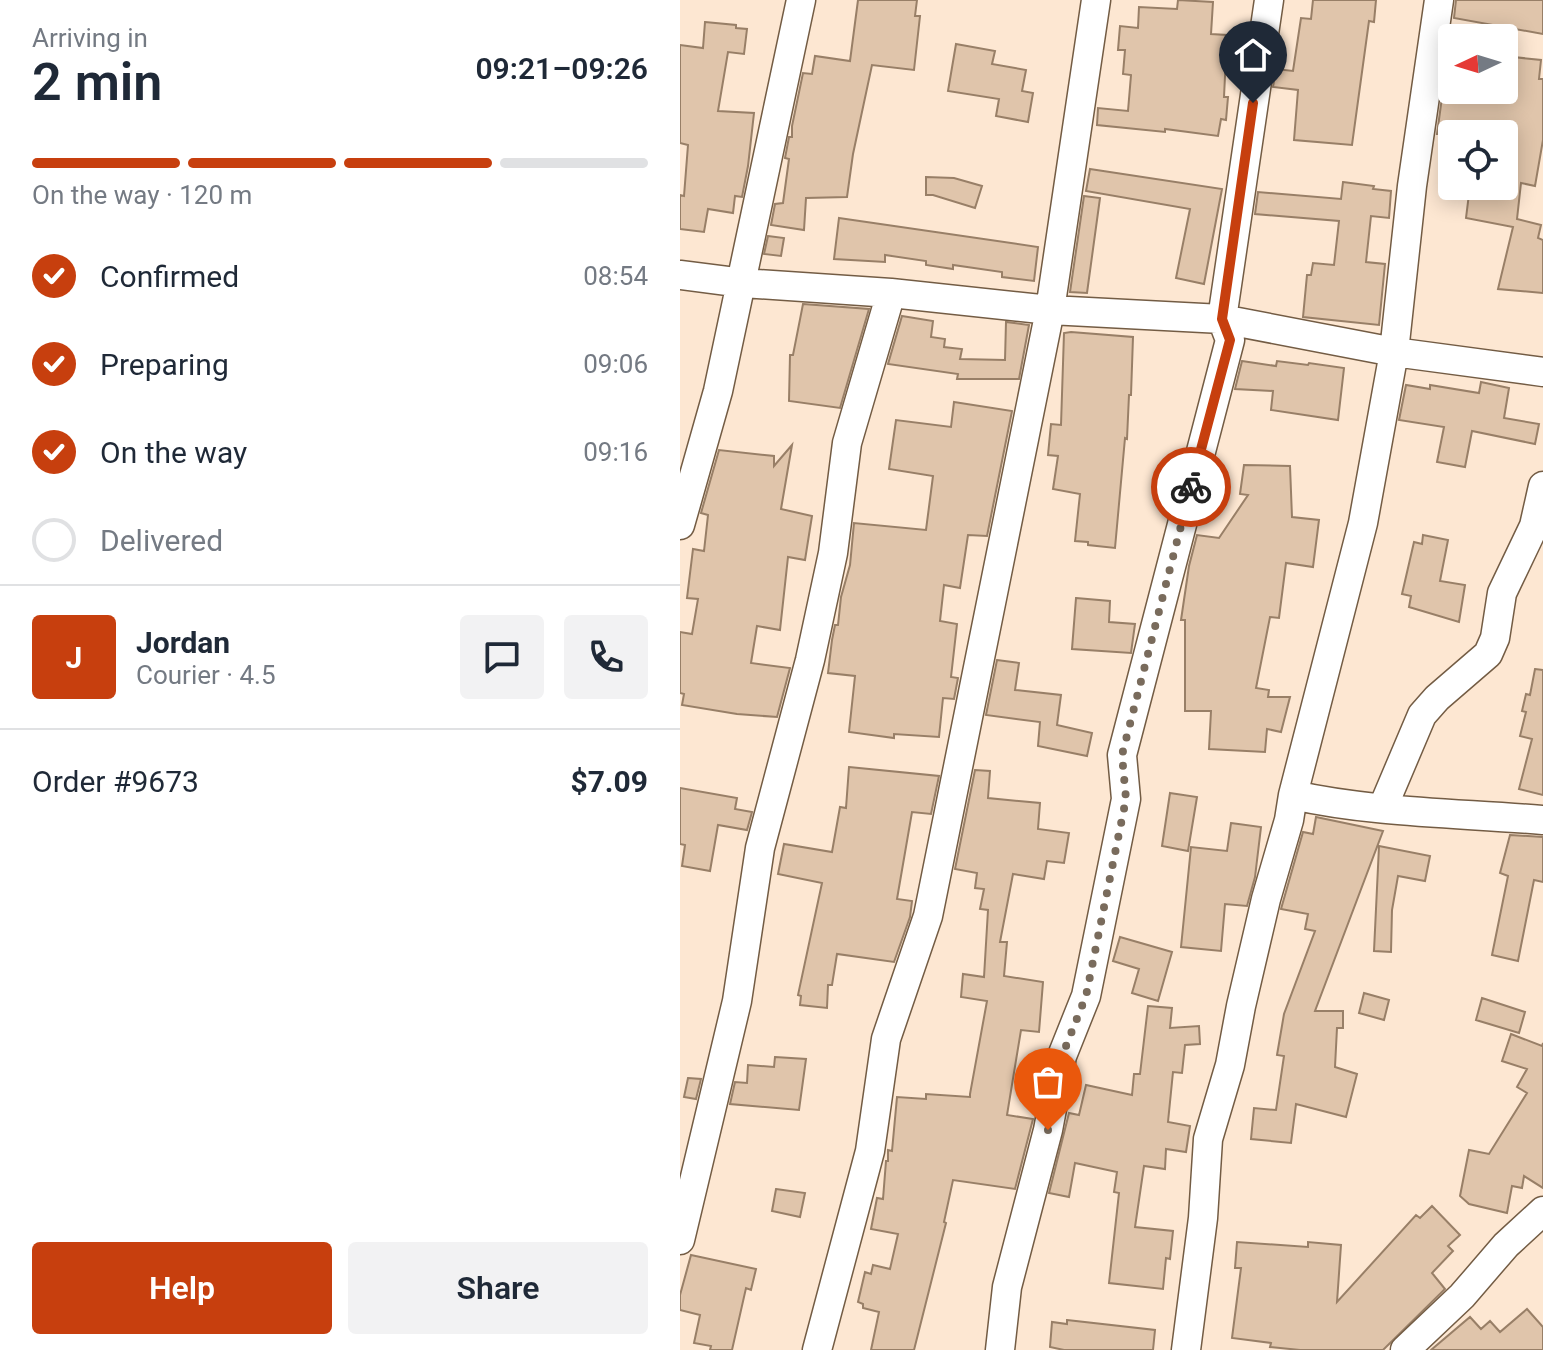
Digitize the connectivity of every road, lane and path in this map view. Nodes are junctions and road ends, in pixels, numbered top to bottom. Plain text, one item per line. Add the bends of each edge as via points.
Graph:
1 (801, 0) edge
2 (1096, 0) edge
3 (1269, 0) edge
4 (1439, 0) edge
5 (680, 275) edge
6 (743, 283) junction
7 (891, 293) junction
8 (1050, 310) junction
9 (1222, 319) junction
10 (1394, 352) junction
11 (1543, 372) edge
12 (1543, 486) edge
13 (680, 525) edge
14 (1293, 795) junction
15 (1383, 807) junction
16 (1543, 820) edge
17 (1543, 1211) edge
18 (680, 1240) edge
19 (817, 1350) edge
20 (1000, 1350) edge
21 (1186, 1350) edge
22 (1405, 1350) edge

1 - 6 street
2 - 8 street
3 - 9 street
4 - 10 street
5 - 6 street
6 - 7 street
6 - 13 street
7 - 8 street
7 - 18 street via 847,443 830,568 760,848 737,1001
8 - 9 street
8 - 19 street via 928,916 886,1039 870,1151
9 - 10 street
9 - 20 street via 1230,340 1122,755 1126,799 1086,996 1062,1056 1007,1287
10 - 11 street
10 - 14 street via 1363,523
12 - 15 street via 1534,526 1502,593 1488,654 1422,715
14 - 15 street
14 - 21 street via 1208,1139
15 - 16 street
17 - 22 street

